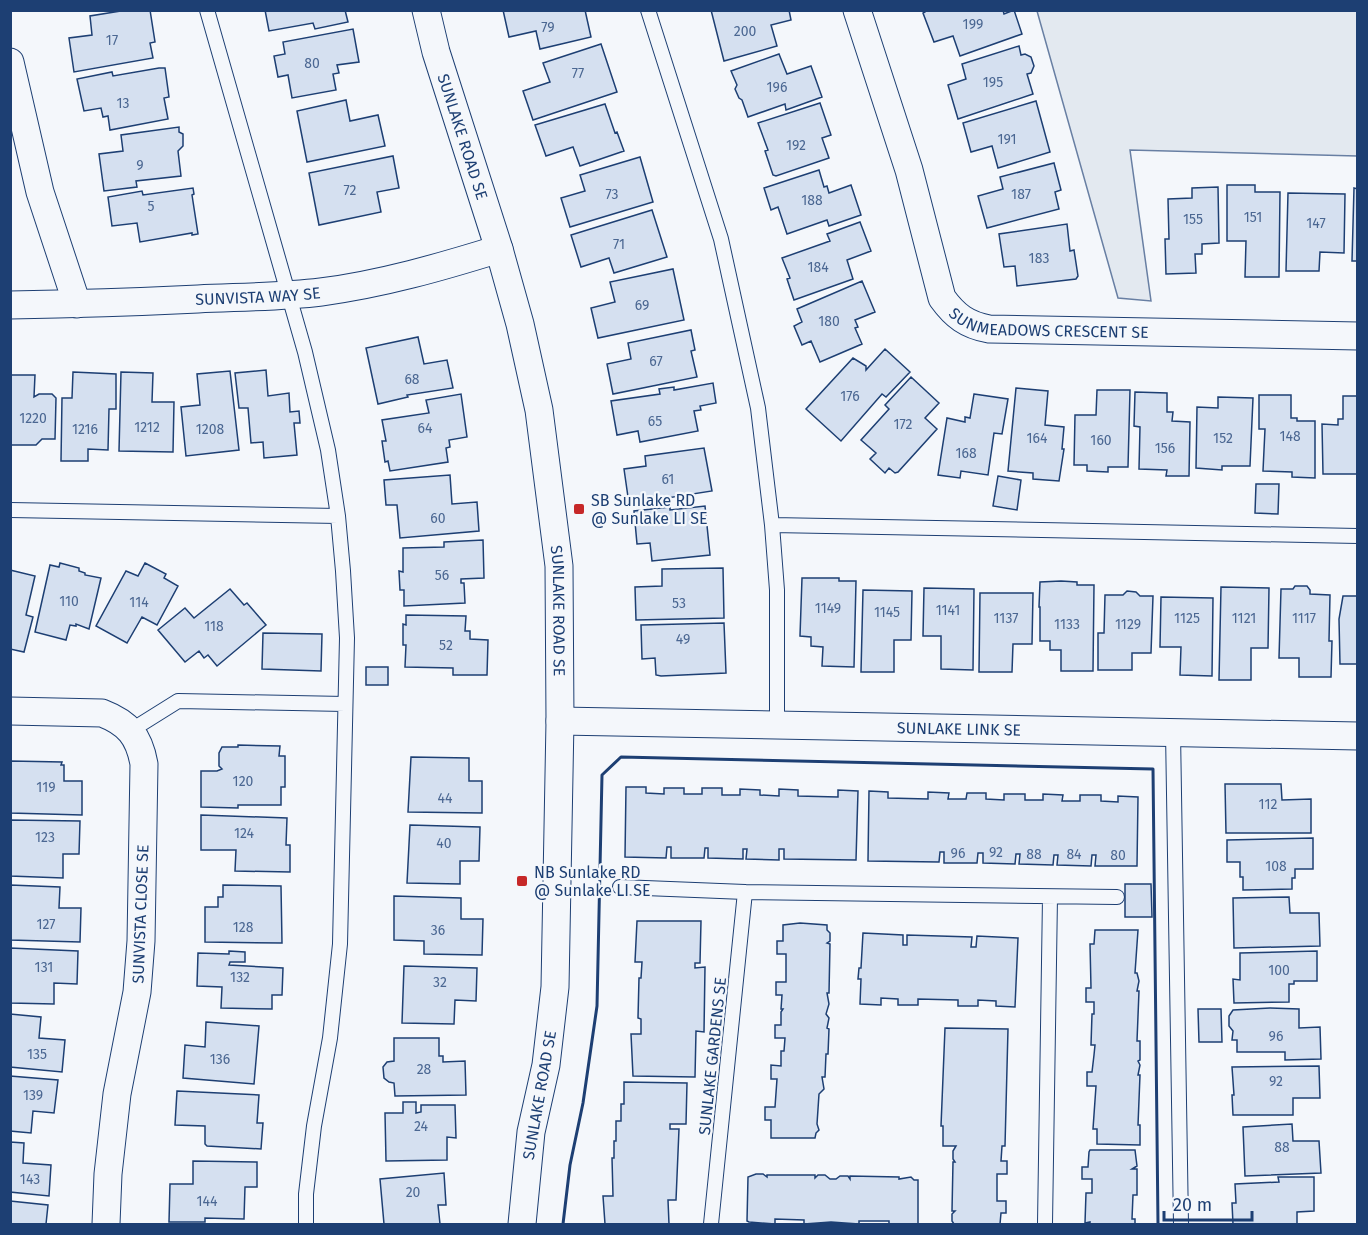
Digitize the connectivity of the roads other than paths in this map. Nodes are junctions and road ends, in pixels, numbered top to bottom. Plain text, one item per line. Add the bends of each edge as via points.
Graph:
1 (207, 10) edge
2 (426, 10) edge
3 (648, 10) edge
4 (857, 10) edge
5 (10, 62) edge
6 (499, 249) junction
7 (287, 295) junction
8 (77, 304) junction
9 (10, 305) edge
10 (1358, 336) edge
11 (10, 510) edge
12 (338, 516) junction
13 (772, 525) junction
14 (1358, 536) edge
15 (345, 704) junction
16 (10, 711) edge
17 (560, 721) junction
18 (777, 726) junction
19 (130, 730) junction
20 (1173, 732) junction
21 (1358, 736) edge
22 (620, 887) dead end
23 (745, 892) junction
24 (1050, 897) junction
25 (1118, 897) dead end
26 (106, 1224) edge
27 (306, 1224) edge
28 (522, 1224) edge
29 (711, 1224) edge
30 (1046, 1224) edge
31 (1180, 1224) edge

1 - 7 lane
2 - 6 street, SUNLAKE ROAD SE
3 - 13 lane via 722,239 758,408
4 - 10 street, SUNMEADOWS CRESCENT SE via 909,170 942,298 963,321 989,329
5 - 8 street via 40,192
6 - 7 street, SUNVISTA WAY SE via 382,282
6 - 17 street, SUNLAKE ROAD SE via 539,410 548,478 559,566
7 - 8 street, SUNVISTA WAY SE
7 - 12 lane via 328,450
8 - 9 street, SUNVISTA WAY SE
11 - 12 lane
12 - 15 lane via 346,638
13 - 14 lane
13 - 18 lane via 777,590
15 - 19 lane via 178,701
15 - 27 lane via 340,944 330,1038 314,1126
16 - 19 street via 102,713
17 - 18 street, SUNLAKE LINK SE
17 - 28 street, SUNLAKE ROAD SE via 555,987 546,1065 531,1132
18 - 20 street, SUNLAKE LINK SE
19 - 26 street, SUNVISTA CLOSE SE via 141,748 144,764 141,940 137,992 117,1094
20 - 21 street, SUNLAKE LINK SE
20 - 31 lane
22 - 23 lane
23 - 24 lane
23 - 29 lane, SUNLAKE GARDENS SE
24 - 25 lane
24 - 30 lane

